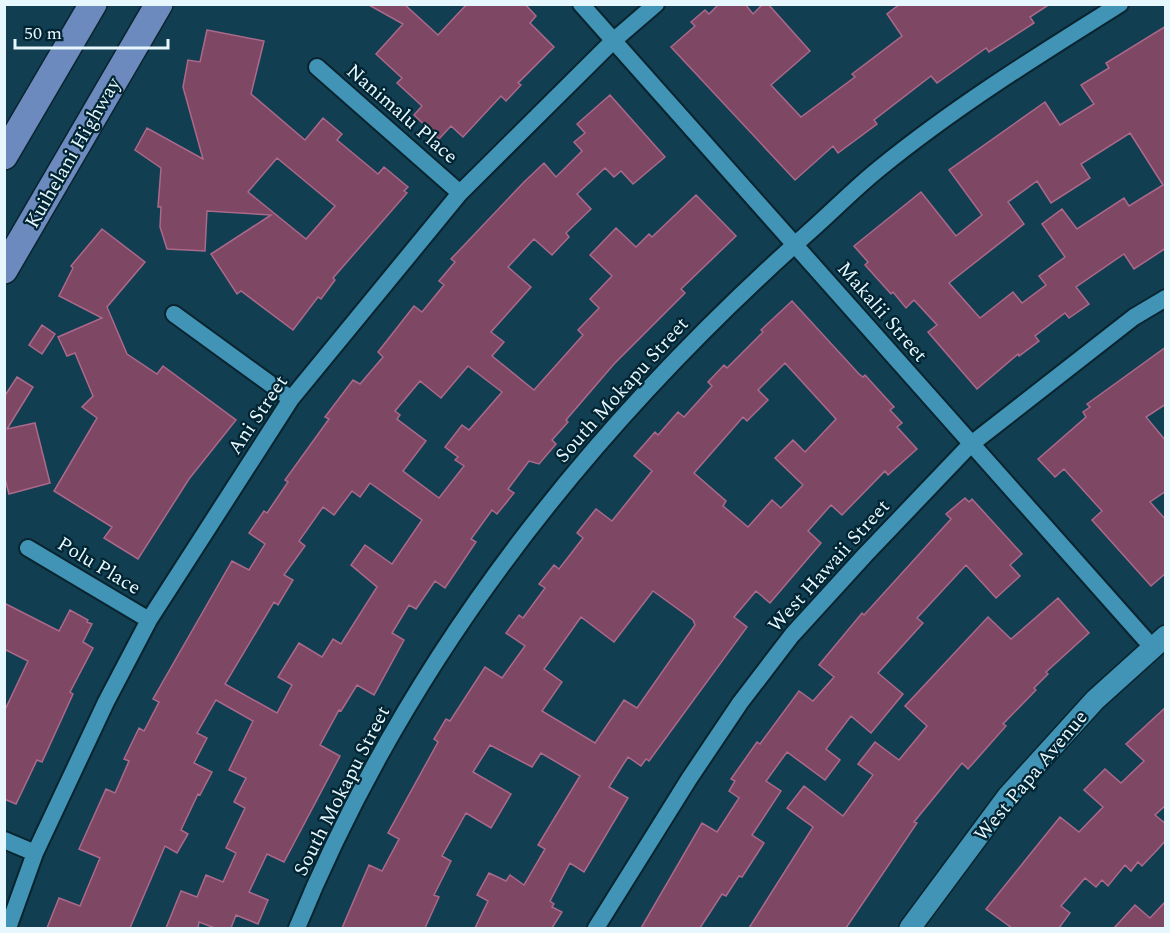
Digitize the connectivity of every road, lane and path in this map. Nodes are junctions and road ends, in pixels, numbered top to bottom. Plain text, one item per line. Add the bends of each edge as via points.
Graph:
1 (93, 4) edge
2 (159, 4) edge
3 (581, 4) edge
4 (656, 4) edge
5 (1120, 4) edge
6 (613, 41) junction
7 (317, 67) dead end
8 (4, 156) edge
9 (460, 193) junction
10 (794, 246) junction
11 (4, 270) edge
12 (1166, 297) edge
13 (174, 314) dead end
14 (291, 399) junction
15 (970, 445) junction
16 (28, 548) dead end
17 (149, 620) junction
18 (1159, 642) edge
19 (4, 840) edge
20 (35, 853) junction
21 (8, 928) edge
22 (297, 928) edge
23 (596, 928) edge
24 (910, 928) edge

1 - 8 main road
2 - 11 main road, Kuihelani Highway
3 - 6 street, Makalii Street
4 - 6 street, Ani Street
5 - 10 street, South Mokapu Street via 966,104 879,169
6 - 9 street, Ani Street
6 - 10 street, Makalii Street
7 - 9 street, Nanimalu Place
9 - 14 street, Ani Street
10 - 15 street, Makalii Street
10 - 22 street, South Mokapu Street via 753,281 663,372 514,546 432,666 389,741 345,822
12 - 15 street, West Hawaii Street via 1134,317
13 - 14 street
14 - 17 street, Ani Street
15 - 18 street, Makalii Street
15 - 23 street, West Hawaii Street via 865,555 740,703
16 - 17 street, Polu Place
17 - 20 street, Ani Street
18 - 24 street, West Papa Avenue via 1095,700 1008,796
19 - 20 street
20 - 21 street, Ani Street

